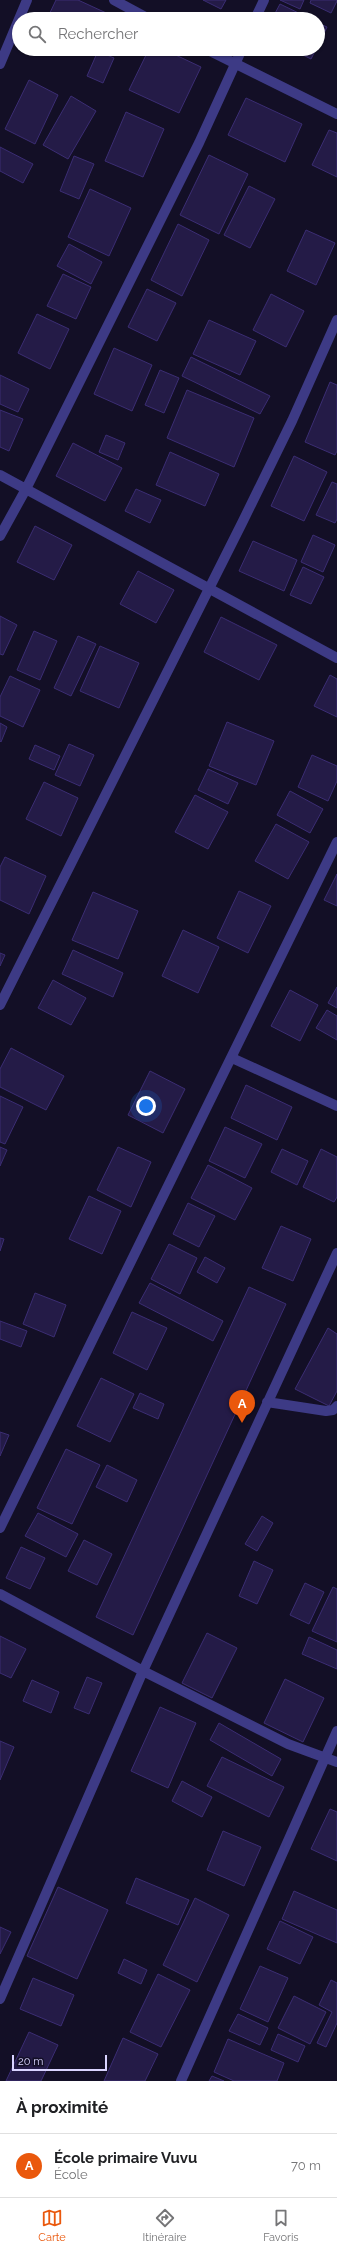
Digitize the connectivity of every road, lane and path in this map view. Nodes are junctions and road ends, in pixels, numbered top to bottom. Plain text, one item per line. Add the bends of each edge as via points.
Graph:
1 (27, 0) edge
2 (114, 0) edge
3 (264, 0) edge
4 (22, 12) edge
5 (136, 12) edge
6 (259, 12) edge
7 (12, 36) edge
8 (219, 56) edge
9 (239, 56) edge
10 (0, 64) edge
11 (236, 65) junction
12 (337, 114) edge
13 (337, 320) edge
14 (0, 475) edge
15 (26, 489) junction
16 (0, 536) edge
17 (209, 589) junction
18 (337, 658) edge
19 (337, 842) edge
20 (0, 1006) edge
21 (232, 1058) junction
22 (337, 1106) edge
23 (337, 1253) edge
24 (267, 1402) junction
25 (337, 1406) edge
26 (0, 1528) edge
27 (0, 1594) edge
28 (143, 1671) junction
29 (337, 1731) edge
30 (325, 1758) junction
31 (337, 1762) edge
32 (0, 2000) edge
33 (181, 2081) edge

1 - 4 street
2 - 5 street
3 - 6 street
7 - 10 street
8 - 11 street
9 - 11 street
11 - 12 street
11 - 15 street
13 - 17 street via 292,421
14 - 15 street
15 - 16 street
15 - 17 street
17 - 18 street
17 - 20 street
19 - 21 street
21 - 22 street
21 - 26 street
23 - 24 street
24 - 25 street via 326,1411
24 - 28 street
27 - 28 street
28 - 30 street via 288,1744
28 - 32 street
29 - 30 street
30 - 31 street
30 - 33 street

